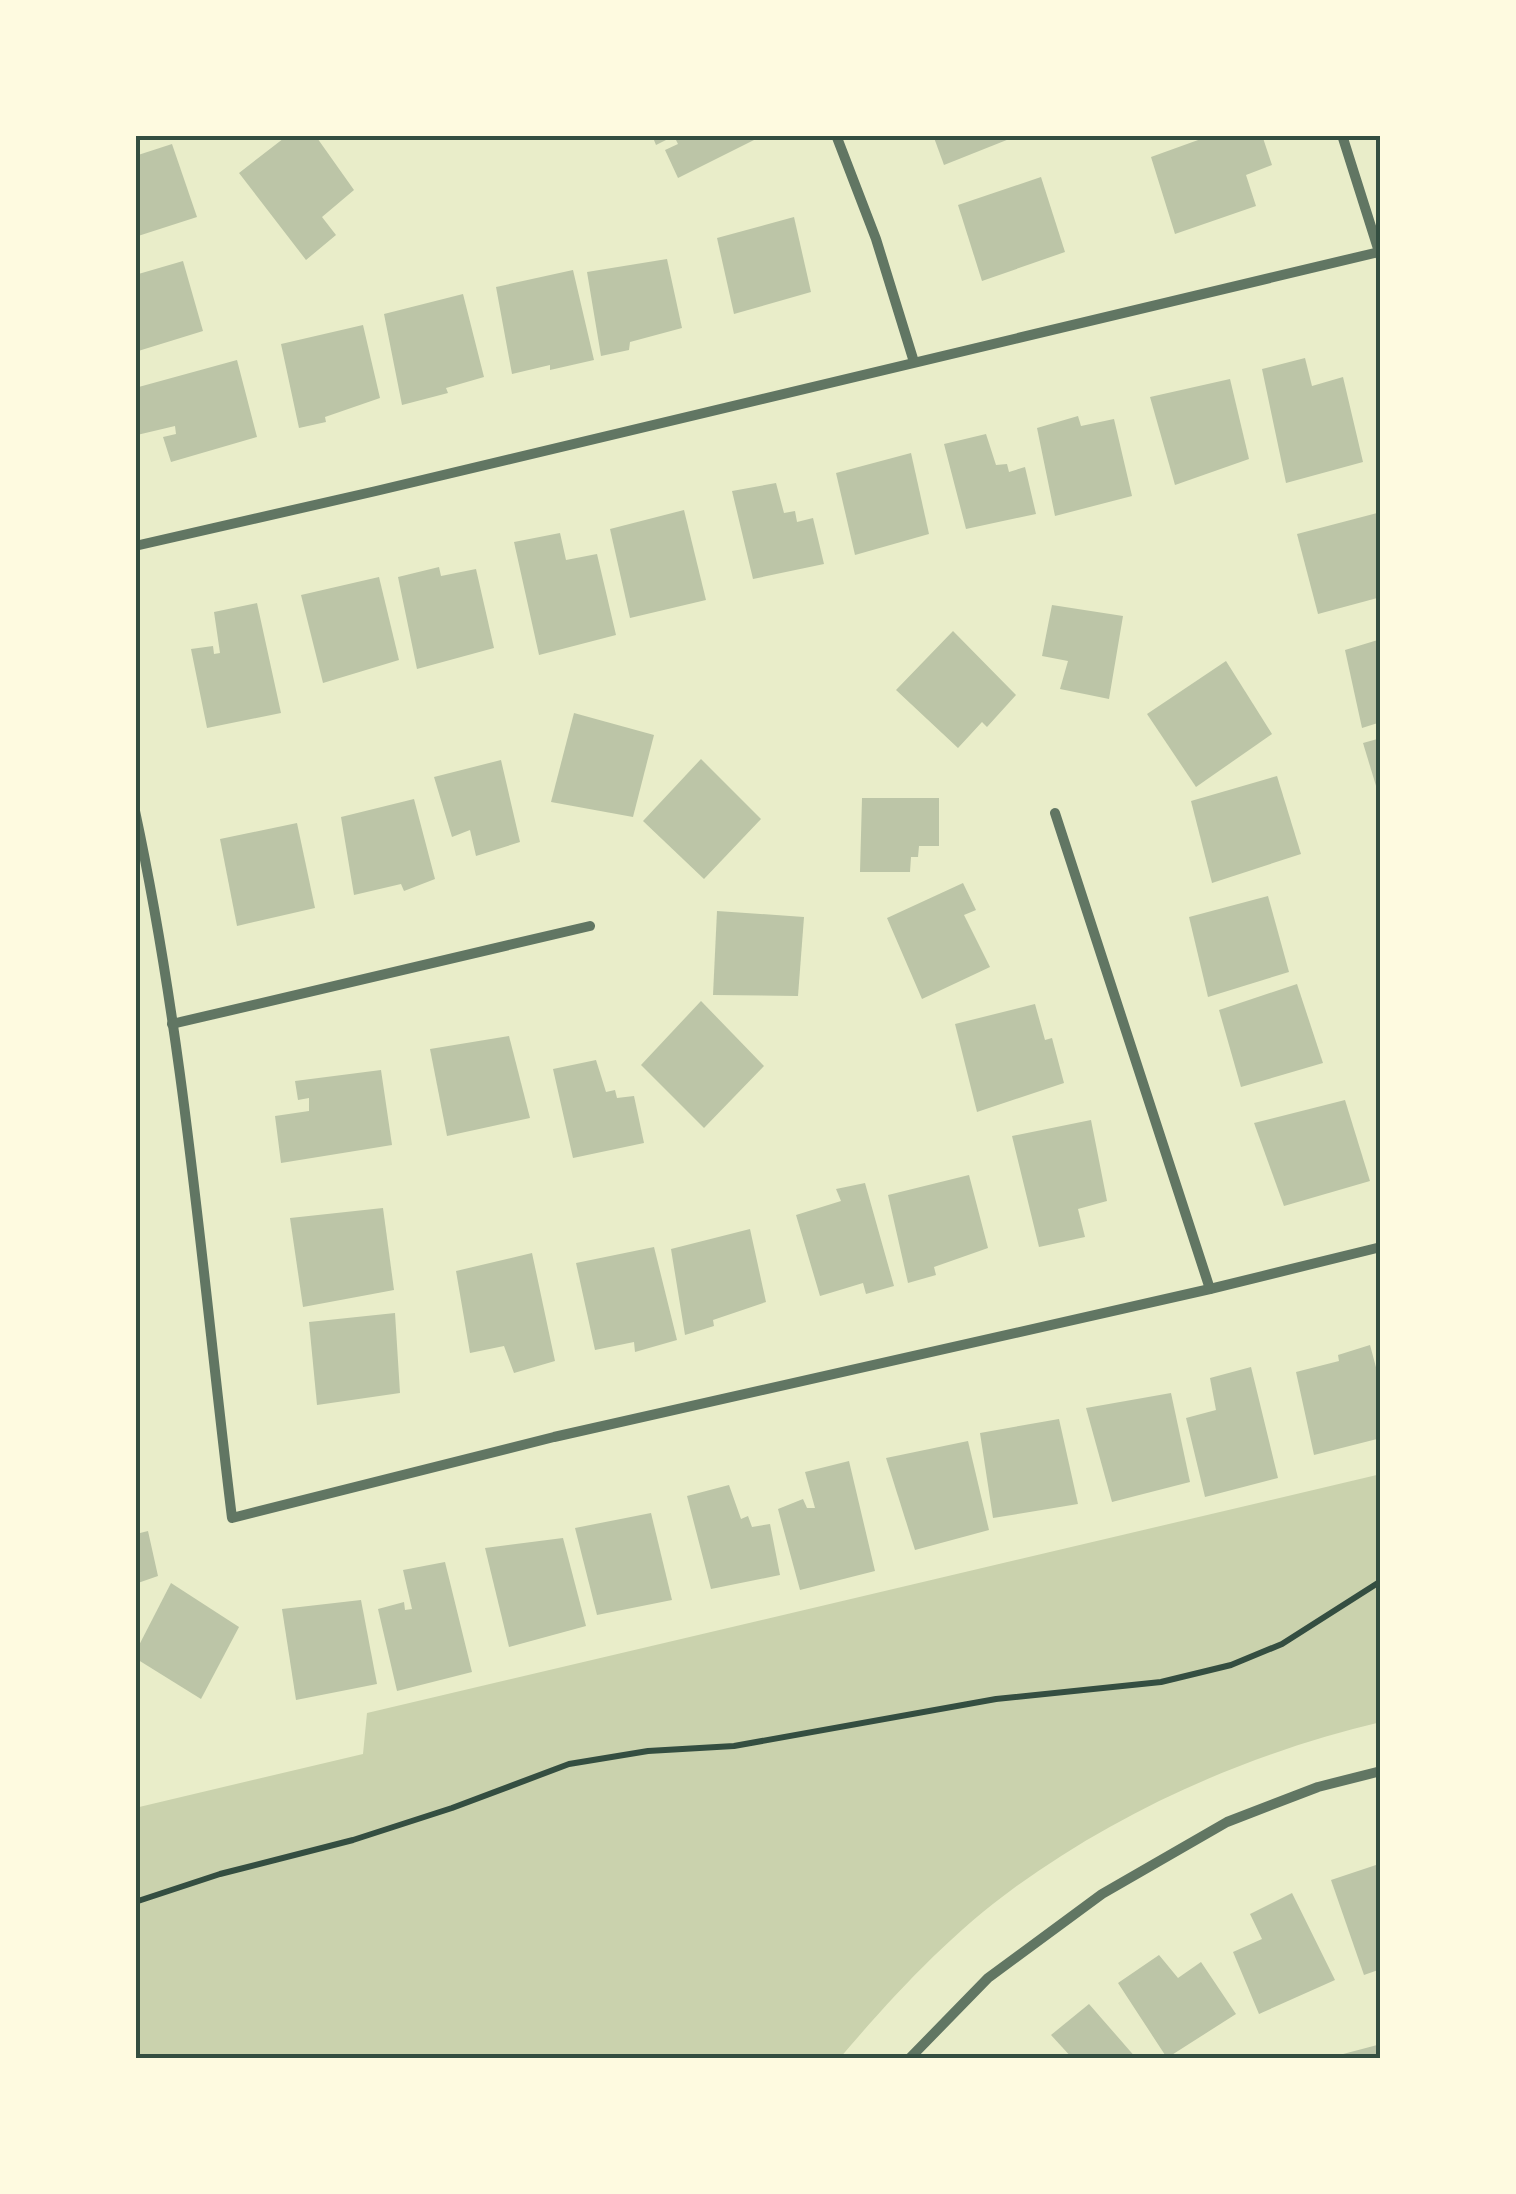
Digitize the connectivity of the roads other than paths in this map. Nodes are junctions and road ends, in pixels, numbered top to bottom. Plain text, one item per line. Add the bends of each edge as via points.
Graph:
1 (836, 135) edge
2 (1342, 135) edge
3 (1380, 255) edge
4 (914, 362) junction
5 (135, 546) edge
6 (135, 811) edge
7 (1054, 813) dead end
8 (590, 926) dead end
9 (172, 1024) junction
10 (1381, 1248) edge
11 (1210, 1289) junction
12 (1381, 1771) edge
13 (910, 2059) edge

1 - 4 street
2 - 3 street
3 - 4 street
4 - 5 street
6 - 9 street
7 - 11 street
8 - 9 street
9 - 11 street via 232,1518 554,1436
10 - 11 street
12 - 13 street via 1227,1822 1102,1894 988,1978

